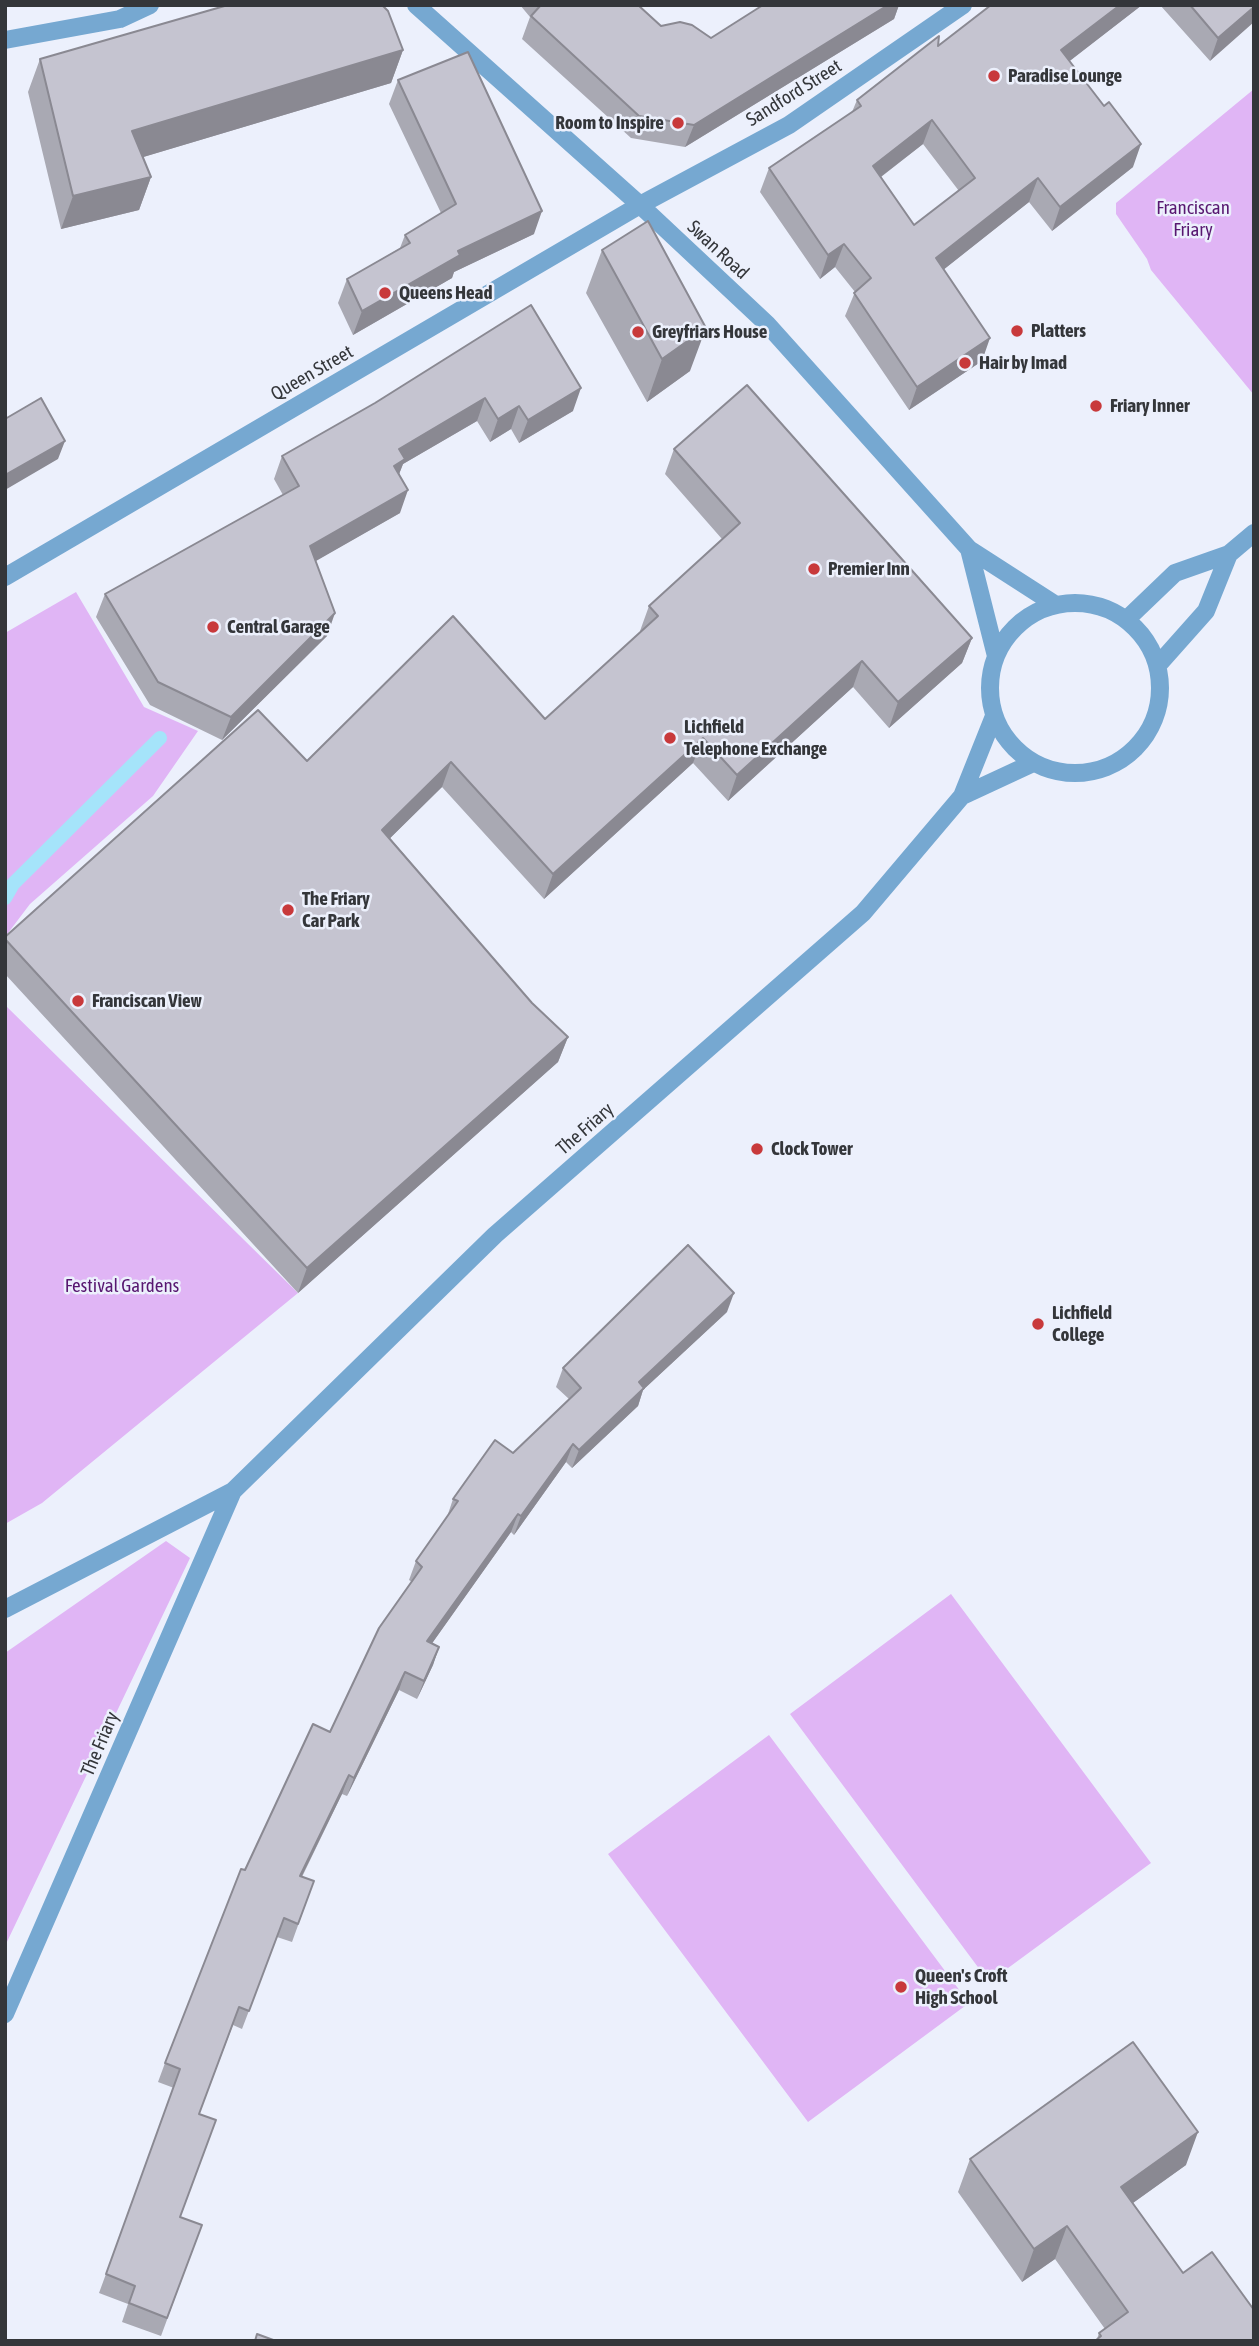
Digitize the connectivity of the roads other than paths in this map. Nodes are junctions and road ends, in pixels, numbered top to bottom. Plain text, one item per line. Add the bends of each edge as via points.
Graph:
1 (150, 5) edge
2 (416, 5) edge
3 (963, 5) edge
4 (5, 40) edge
5 (640, 205) junction
6 (1254, 533) edge
7 (969, 549) junction
8 (1229, 554) junction
9 (5, 577) edge
10 (1056, 605) junction
11 (1127, 620) junction
12 (996, 656) junction
13 (1158, 665) junction
14 (994, 716) junction
15 (1033, 763) junction
16 (962, 796) junction
17 (233, 1491) junction
18 (5, 1609) edge
19 (5, 2014) edge

1 - 4 street via 120,19
2 - 5 street, Swan Road
3 - 5 street, Sandford Street via 789,125
5 - 7 street, Swan Road via 767,324
5 - 9 street, Queen Street
6 - 8 street
7 - 10 street, Swan Road
7 - 12 street, Swan Road
8 - 11 street via 1175,573
8 - 13 street via 1206,611
10 - 11 street via 1092,604
10 - 12 street via 1029,616 1008,635
11 - 13 street via 1150,645
12 - 14 street via 990,699
13 - 15 street via 1157,714 1144,740 1129,755 1100,771 1079,774
14 - 15 street via 1006,739
14 - 16 street, The Friary
15 - 16 street, The Friary
16 - 17 street, The Friary via 863,914 495,1236
17 - 18 street, The Friary
17 - 19 street, The Friary

